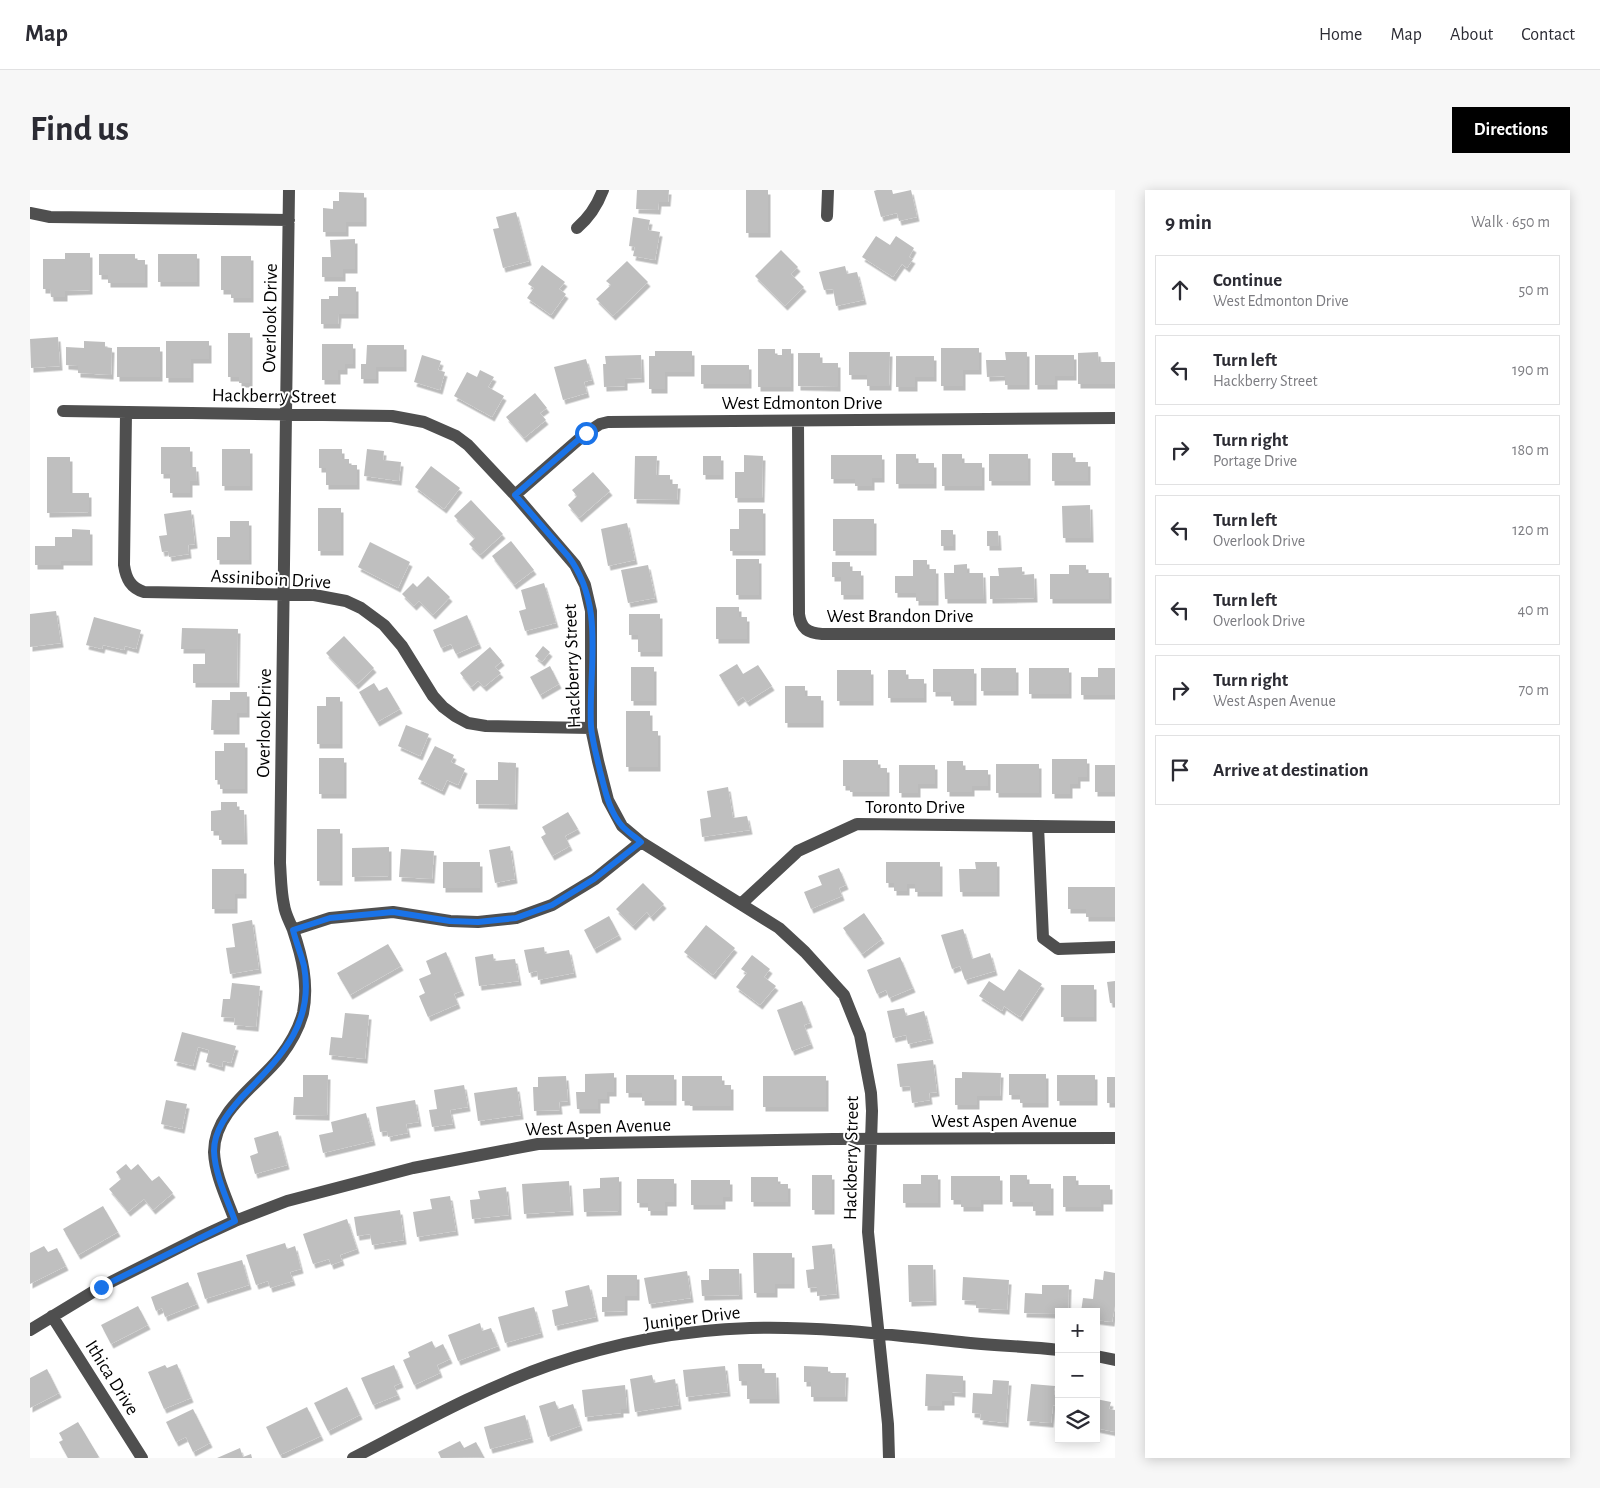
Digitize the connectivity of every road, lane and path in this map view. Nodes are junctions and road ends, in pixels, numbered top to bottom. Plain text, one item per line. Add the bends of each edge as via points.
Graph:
1 (289, 190) edge
2 (603, 190) edge
3 (828, 190) edge
4 (30, 213) edge
5 (827, 216) dead end
6 (289, 220) junction
7 (576, 228) dead end
8 (63, 411) dead end
9 (126, 412) junction
10 (287, 414) junction
11 (1115, 418) edge
12 (798, 421) junction
13 (515, 495) junction
14 (283, 594) junction
15 (1115, 634) edge
16 (591, 728) junction
17 (1038, 826) junction
18 (1115, 827) edge
19 (641, 842) junction
20 (741, 904) junction
21 (293, 930) junction
22 (1115, 947) edge
23 (1115, 1138) edge
24 (872, 1139) junction
25 (235, 1221) junction
26 (52, 1316) junction
27 (30, 1330) edge
28 (878, 1334) junction
29 (1055, 1350) edge
30 (1100, 1357) edge
31 (1115, 1360) edge
32 (142, 1458) edge
33 (352, 1458) edge
34 (889, 1458) edge

1 - 6 street, Overlook Drive
2 - 7 street via 588,219
3 - 5 street
4 - 6 street via 50,217
6 - 10 street, Overlook Drive
8 - 9 street, Hackberry Street
9 - 10 street, Hackberry Street
9 - 14 street, Assiniboin Drive via 124,565 132,586 144,592
10 - 13 street, Hackberry Street via 392,416 424,422 468,445
10 - 14 street, Overlook Drive
11 - 12 street, West Edmonton Drive
12 - 13 street, West Edmonton Drive via 600,424
12 - 15 street, West Brandon Drive via 800,623 805,630 822,634
13 - 16 street, Hackberry Street via 575,565 585,585 592,625
14 - 16 street, Assiniboin Drive via 346,601 374,616 402,646 433,696 443,707 468,723
14 - 21 street, Overlook Drive via 280,863 284,906
16 - 19 street, Hackberry Street via 608,800 622,826
17 - 18 street, Toronto Drive
17 - 20 street, Toronto Drive via 858,824 798,851
17 - 22 street via 1042,938 1058,949
19 - 20 street, Hackberry Street
19 - 21 street via 594,879 552,905 516,918 450,921 393,912 330,918
20 - 24 street, Hackberry Street via 779,928 844,995 860,1034 870,1093
21 - 25 street, Overlook Drive via 306,981 300,1022 282,1056 230,1110 222,1123 214,1150 219,1178
23 - 24 street, West Aspen Avenue
24 - 25 street, West Aspen Avenue via 538,1144 414,1168 287,1201
24 - 28 street, Hackberry Street via 868,1232
25 - 26 street, West Aspen Avenue via 101,1287
26 - 27 street, West Aspen Avenue
26 - 32 street, Ithica Drive
28 - 29 street, Juniper Drive
28 - 33 street, Juniper Drive via 752,1328 692,1333 628,1344 552,1365 494,1387
28 - 34 street, Hackberry Street
30 - 31 street

